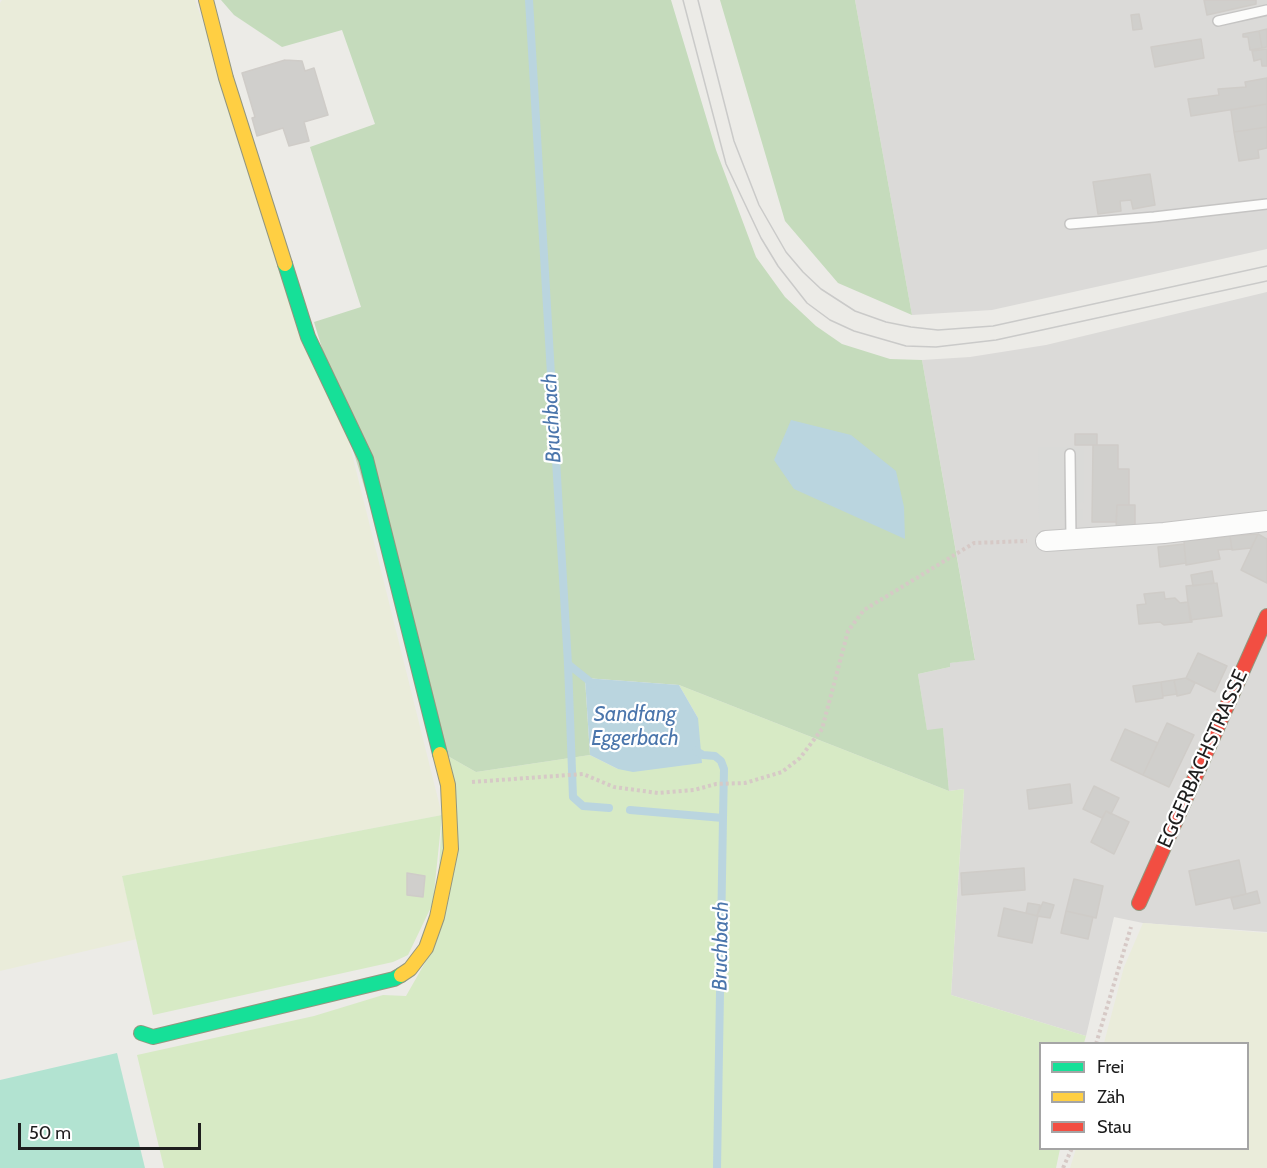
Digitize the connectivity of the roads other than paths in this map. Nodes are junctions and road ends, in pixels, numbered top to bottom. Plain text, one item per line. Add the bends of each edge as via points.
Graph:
1 (206, 0) edge
2 (1267, 10) edge
3 (1218, 21) dead end
4 (1267, 204) edge
5 (1070, 224) dead end
6 (1070, 454) dead end
7 (1267, 521) edge
8 (1071, 539) junction
9 (1046, 541) road end
10 (1267, 616) edge
11 (1139, 903) road end
12 (141, 1033) dead end

1 - 12 street via 226,78 308,337 366,459 448,784 448,874 426,948 410,969 394,979 153,1036
2 - 3 lane
4 - 5 lane
6 - 8 lane
7 - 8 street
8 - 9 street
10 - 11 street, EGGERBACHSTRASSE

